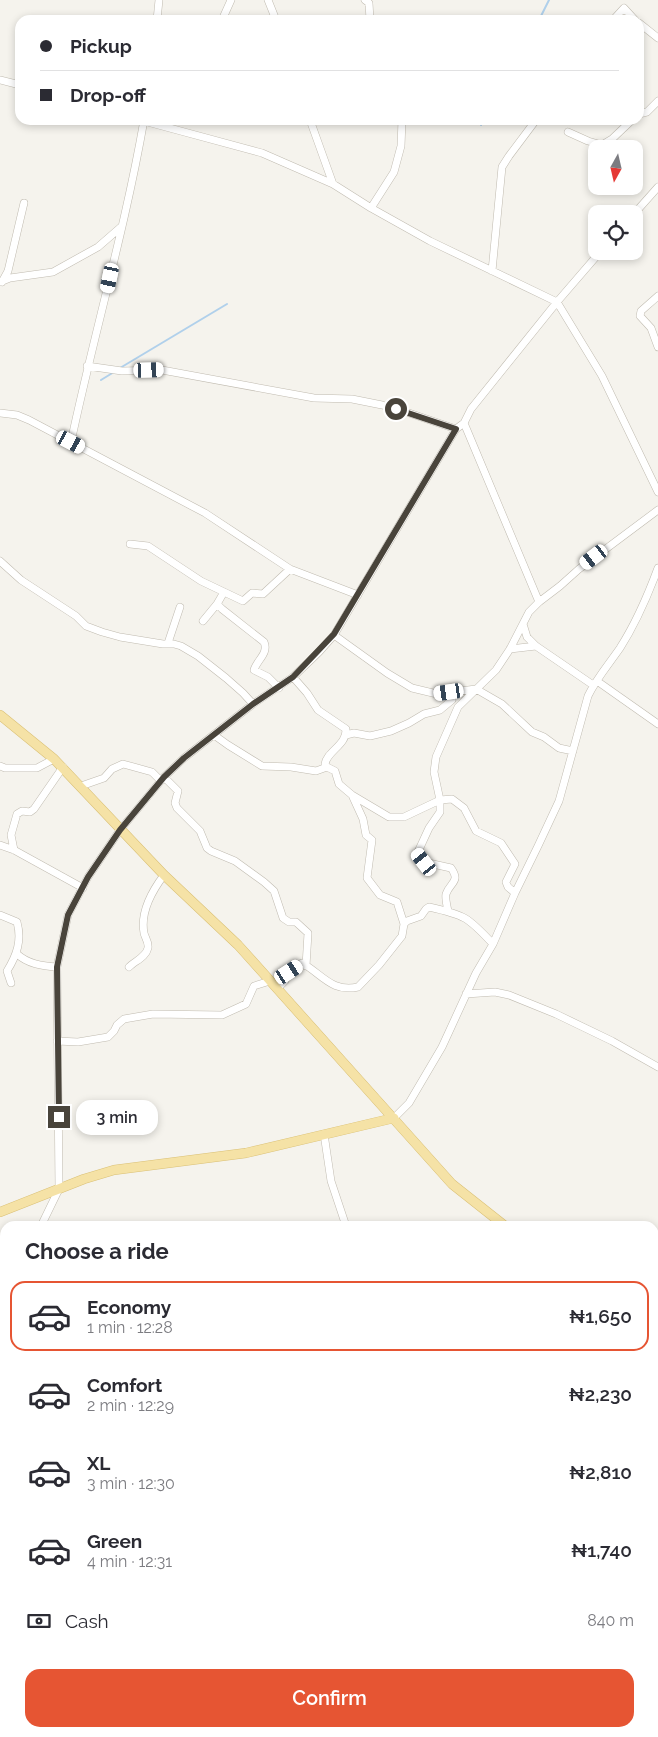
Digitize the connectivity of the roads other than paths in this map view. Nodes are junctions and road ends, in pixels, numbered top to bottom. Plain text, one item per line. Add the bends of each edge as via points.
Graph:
1 (159, 0) edge
2 (231, 0) edge
3 (268, 0) edge
4 (365, 0) edge
5 (158, 15) edge
6 (224, 15) edge
7 (274, 15) edge
8 (370, 15) edge
9 (618, 15) edge
10 (630, 15) edge
11 (644, 27) edge
12 (658, 38) edge
13 (0, 80) edge
14 (15, 83) edge
15 (658, 101) edge
16 (644, 113) edge
17 (142, 125) edge
18 (166, 125) edge
19 (312, 125) edge
20 (402, 125) edge
21 (532, 125) edge
22 (627, 125) edge
23 (568, 132) dead end
24 (333, 184) junction
25 (658, 187) edge
26 (24, 203) dead end
27 (642, 205) edge
28 (371, 208) junction
29 (122, 227) junction
30 (594, 260) edge
31 (492, 270) junction
32 (1, 282) edge
33 (658, 296) edge
34 (557, 302) junction
35 (658, 348) edge
36 (87, 366) junction
37 (0, 413) edge
38 (464, 423) junction
39 (456, 429) junction
40 (71, 442) junction
41 (658, 492) edge
42 (658, 510) edge
43 (130, 544) dead end
44 (0, 561) edge
45 (658, 568) edge
46 (290, 569) junction
47 (224, 592) junction
48 (358, 596) junction
49 (539, 602) junction
50 (217, 604) junction
51 (180, 607) dead end
52 (203, 621) dead end
53 (523, 624) junction
54 (334, 634) junction
55 (168, 643) junction
56 (536, 646) junction
57 (510, 650) junction
58 (293, 677) junction
59 (595, 683) junction
60 (279, 688) junction
61 (476, 689) junction
62 (449, 692) junction
63 (452, 700) junction
64 (253, 704) junction
65 (458, 707) junction
66 (0, 715) edge
67 (658, 724) edge
68 (214, 735) junction
69 (346, 735) junction
70 (573, 751) junction
71 (54, 759) junction
72 (0, 766) edge
73 (63, 767) junction
74 (327, 767) junction
75 (163, 779) junction
76 (81, 786) junction
77 (352, 795) junction
78 (440, 800) junction
79 (120, 830) junction
80 (0, 845) edge
81 (14, 850) junction
82 (164, 875) junction
83 (83, 888) junction
84 (514, 893) junction
85 (448, 911) junction
86 (0, 915) edge
87 (404, 924) junction
88 (493, 944) junction
89 (17, 954) junction
90 (306, 966) junction
91 (57, 967) junction
92 (129, 967) dead end
93 (270, 981) junction
94 (11, 983) dead end
95 (277, 989) junction
96 (466, 994) junction
97 (57, 1041) junction
98 (658, 1067) edge
99 (394, 1118) junction
100 (324, 1134) junction
101 (59, 1189) junction
102 (0, 1212) edge
103 (43, 1221) edge
104 (344, 1221) edge
105 (499, 1221) edge

1 - 5 street
2 - 6 street
3 - 7 street
4 - 8 street via 369,3
9 - 10 street via 624,8
11 - 12 street
13 - 14 street
15 - 16 street
17 - 29 street
18 - 24 street via 262,154
19 - 24 street
20 - 28 street via 394,172
21 - 31 street via 502,167
22 - 23 street via 602,145
24 - 28 street
25 - 27 street
26 - 32 street via 8,271
28 - 31 street
29 - 32 street via 98,247 53,272
29 - 36 street
30 - 34 street
31 - 34 street
33 - 35 street via 641,311 640,316 650,328
34 - 38 street via 471,409
34 - 41 street via 602,376
36 - 39 street via 122,371 162,370 314,398 352,399 382,405
36 - 40 street
37 - 40 street via 17,415
38 - 39 street
38 - 49 street
39 - 48 street
40 - 46 street via 205,513
42 - 49 street
43 - 47 street via 148,546
44 - 55 street via 86,626 120,637
45 - 59 street via 621,646
46 - 47 street via 263,594 252,593 243,601
46 - 48 street
47 - 50 street
48 - 54 street
49 - 53 street
50 - 52 street
50 - 60 street via 264,642 265,652 254,670
51 - 55 street
53 - 56 street via 527,637
53 - 57 street
54 - 58 street
54 - 62 street via 412,688 437,694
55 - 64 street via 198,656
56 - 57 street
56 - 59 street
57 - 61 street via 496,670
58 - 60 street
58 - 69 street via 318,710 346,729
59 - 67 street
59 - 70 street via 582,715
60 - 64 street
61 - 62 street
61 - 65 street
61 - 70 street via 502,704 532,732 559,748
62 - 63 street
63 - 65 street
63 - 69 street via 440,710 424,714 391,731 370,736
64 - 68 street
65 - 78 street via 436,757 434,772
66 - 71 main road
68 - 74 street via 262,766 316,771
68 - 75 street
69 - 74 street via 326,761
70 - 84 street via 558,802
71 - 72 street via 37,768
71 - 73 main road
73 - 76 main road
73 - 81 street via 34,809 17,814 11,834
74 - 77 street via 335,771 339,784
75 - 76 street via 152,772 123,764 104,778
75 - 79 street
75 - 90 street via 178,791 177,808 200,830 207,848 235,861 264,882 274,891 283,918 296,922 308,932
76 - 79 main road
77 - 78 street via 389,817 404,817
77 - 87 street via 366,835 372,840 367,878 380,895 396,902
78 - 84 street via 452,799 464,808 476,831 501,843 514,864 506,882
78 - 85 street via 440,812 417,854 424,862 451,868 455,874 455,881 446,894
79 - 82 main road
79 - 83 street
80 - 81 street
81 - 83 street
82 - 92 street via 145,911 144,933 148,948
82 - 93 main road via 238,945
83 - 91 street via 68,915
84 - 88 street
85 - 87 street via 429,907 421,916
85 - 88 street via 462,915
86 - 89 street via 17,922
87 - 90 street via 402,936 358,987 338,988
88 - 96 street
89 - 91 street via 40,966
89 - 94 street via 8,970
90 - 95 street via 302,963 289,972
91 - 97 street
93 - 95 main road
93 - 97 street via 254,986 246,1004 222,1015 153,1014 124,1019 108,1037 78,1042
95 - 99 main road
96 - 98 street via 495,992 509,995 604,1037
96 - 99 street via 442,1047 409,1103
97 - 101 street
99 - 100 main road
99 - 105 main road via 452,1184
100 - 101 main road via 246,1153 114,1170
100 - 104 street via 331,1181
101 - 102 main road
101 - 103 street

